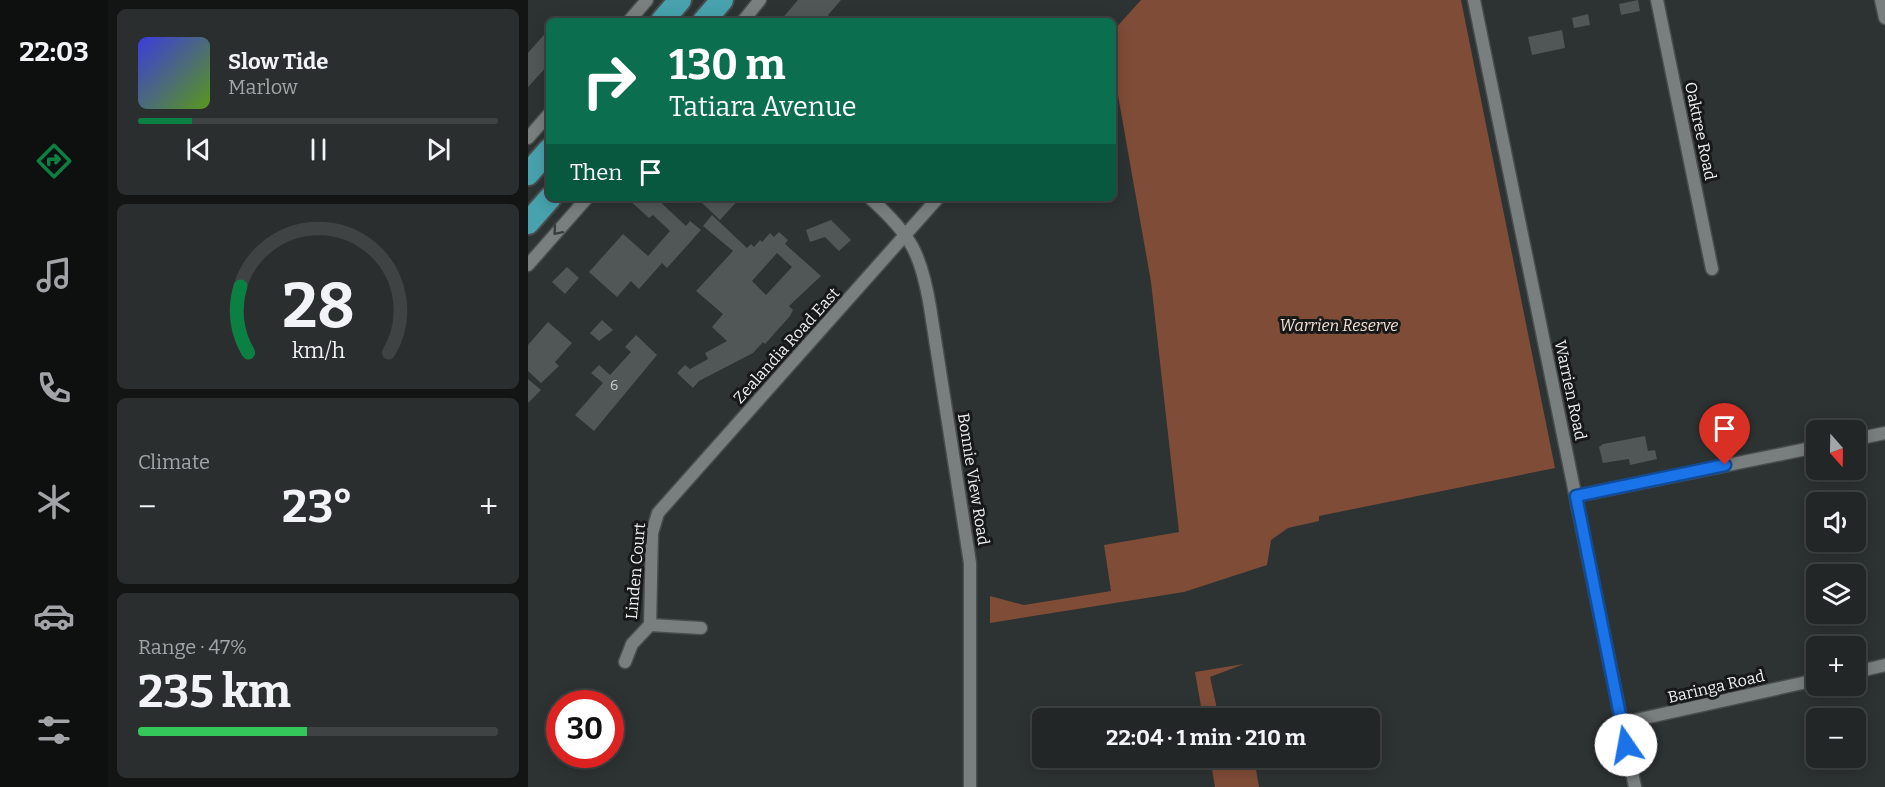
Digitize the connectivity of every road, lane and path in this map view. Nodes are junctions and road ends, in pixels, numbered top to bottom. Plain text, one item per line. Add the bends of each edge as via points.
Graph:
1 (647, 0) edge
2 (722, 0) edge
3 (760, 0) edge
4 (1474, 0) edge
5 (1657, 0) edge
6 (1881, 0) edge
7 (632, 18) edge
8 (707, 18) edge
9 (745, 18) edge
10 (1885, 18) edge
11 (546, 117) edge
12 (528, 138) edge
13 (546, 153) edge
14 (528, 174) edge
15 (547, 201) edge
16 (583, 201) edge
17 (873, 201) edge
18 (935, 201) edge
19 (528, 223) edge
20 (906, 235) junction
21 (528, 265) edge
22 (1712, 268) dead end
23 (1885, 433) edge
24 (1866, 437) edge
25 (1806, 449) edge
26 (1576, 496) junction
27 (658, 513) joint
28 (650, 625) junction
29 (701, 628) dead end
30 (626, 662) dead end
31 (1885, 665) edge
32 (1866, 670) edge
33 (1806, 682) edge
34 (1622, 723) junction
35 (970, 787) edge
36 (1635, 787) edge

1 - 7 street
2 - 8 highway
3 - 9 street
4 - 26 street, Warrien Road
5 - 22 street, Oaktree Road
6 - 10 street
11 - 12 street
13 - 14 highway
15 - 19 highway
16 -> 21 street
17 - 20 street, Bonnie View Road
18 - 20 street, Zealandia Road East
20 - 27 street, Zealandia Road East
20 - 35 street, Bonnie View Road via 923,267 970,563
23 - 24 street
25 - 26 street
26 - 34 street, Warrien Road
27 - 28 street, Linden Court via 652,533
28 - 29 street
28 - 30 street, Linden Court via 632,644
31 - 32 street
33 - 34 street, Baringa Road
34 - 36 street, Warrien Road

